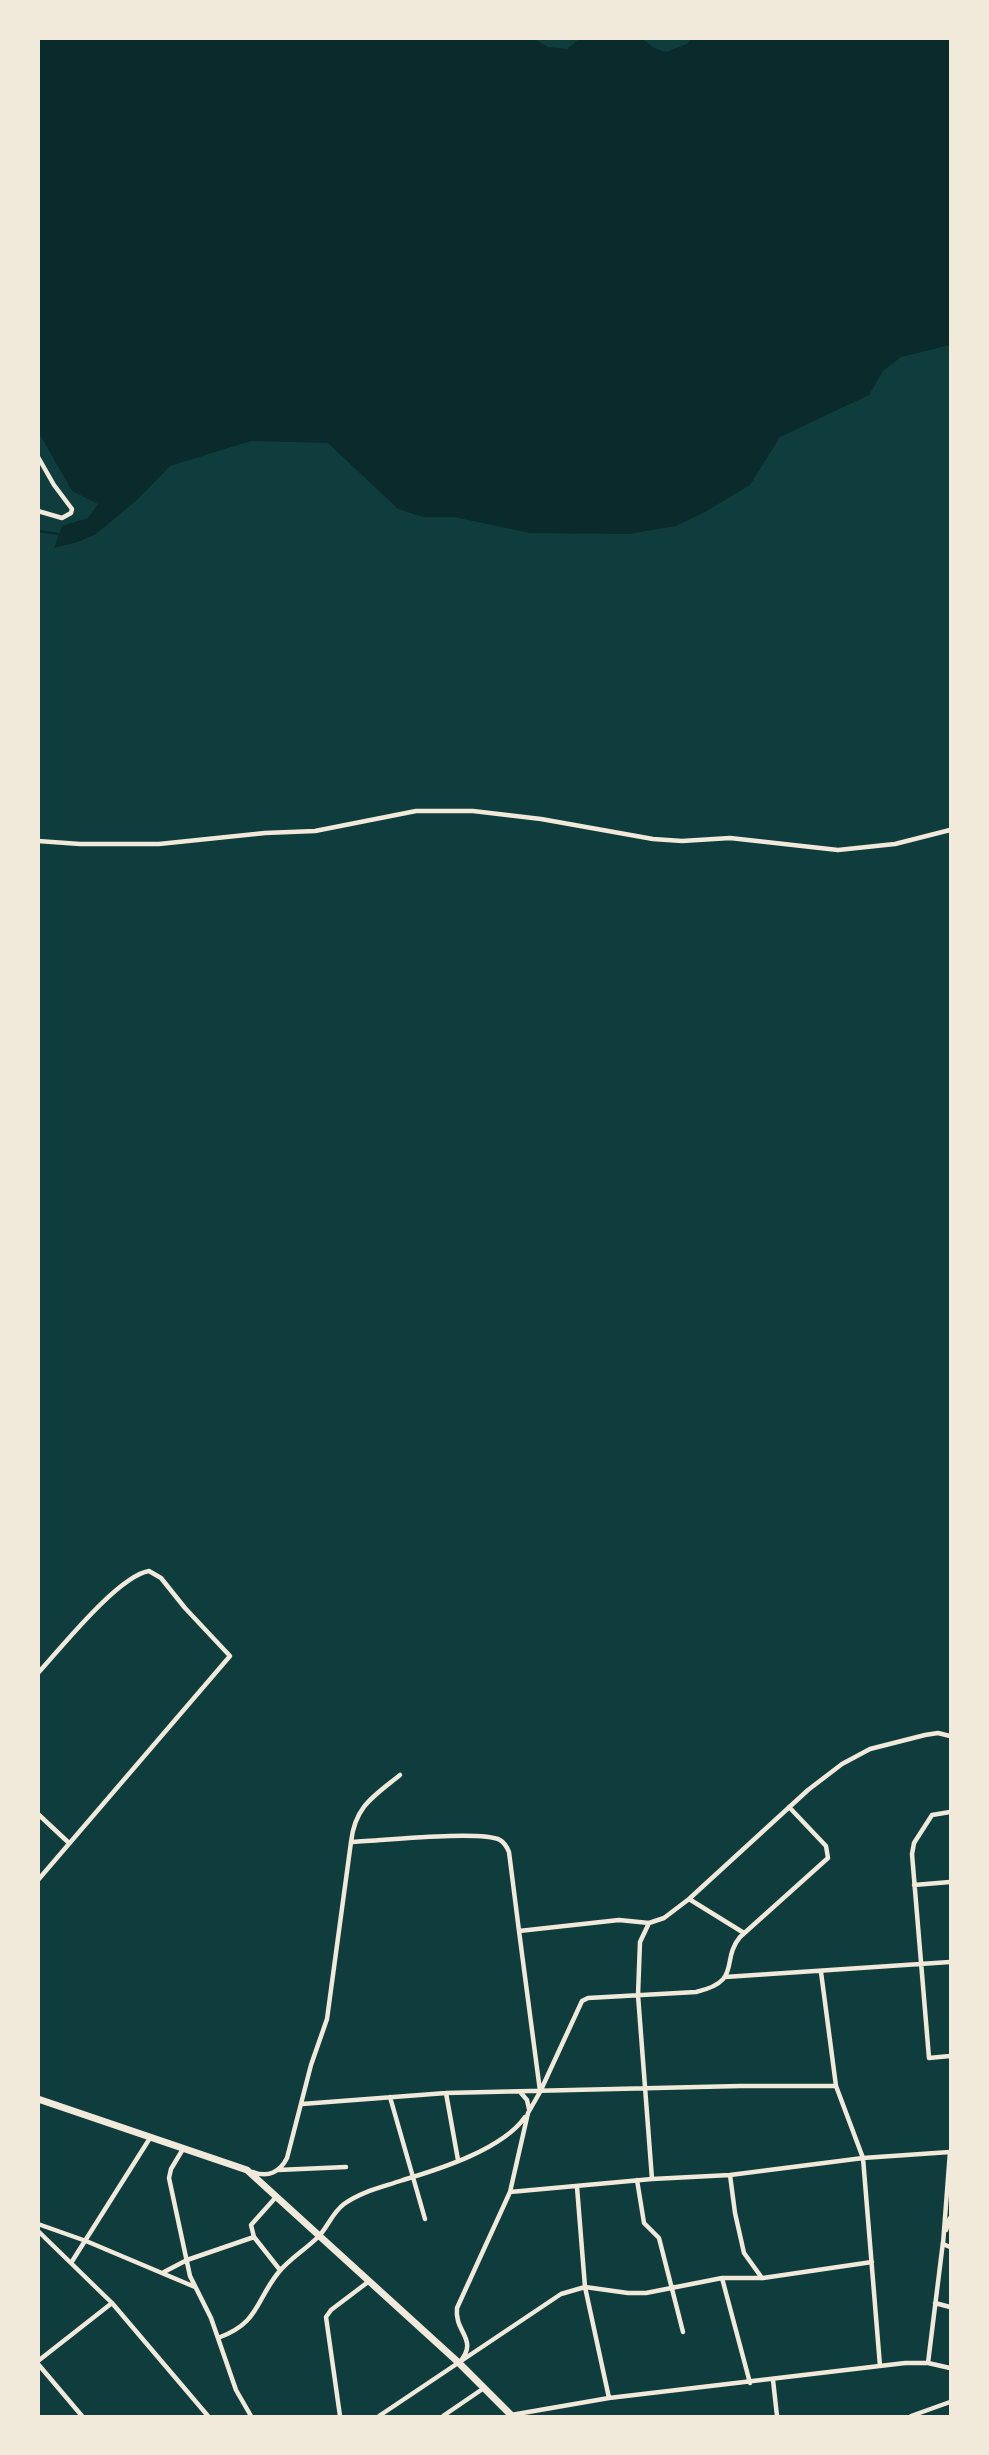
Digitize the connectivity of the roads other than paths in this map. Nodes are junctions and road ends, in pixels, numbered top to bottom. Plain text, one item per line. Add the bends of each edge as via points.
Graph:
1 (38, 457) edge
2 (38, 511) edge
3 (950, 830) edge
4 (38, 841) edge
5 (38, 1673) edge
6 (950, 1736) edge
7 (400, 1775) dead end
8 (789, 1807) junction
9 (950, 1812) edge
10 (38, 1814) edge
11 (351, 1842) junction
12 (69, 1843) junction
13 (38, 1880) edge
14 (950, 1882) edge
15 (914, 1885) junction
16 (689, 1899) junction
17 (649, 1923) junction
18 (519, 1931) junction
19 (744, 1933) junction
20 (950, 1962) edge
21 (920, 1964) junction
22 (730, 1967) junction
23 (821, 1972) junction
24 (743, 1976) junction
25 (724, 1977) junction
26 (639, 1995) junction
27 (950, 2056) edge
28 (836, 2086) junction
29 (644, 2090) junction
30 (520, 2092) junction
31 (540, 2092) junction
32 (446, 2094) junction
33 (390, 2097) junction
34 (38, 2099) edge
35 (302, 2104) junction
36 (528, 2113) junction
37 (150, 2138) junction
38 (184, 2148) junction
39 (863, 2158) junction
40 (458, 2160) junction
41 (346, 2167) dead end
42 (247, 2170) junction
43 (277, 2170) junction
44 (271, 2174) junction
45 (730, 2175) junction
46 (412, 2178) junction
47 (652, 2179) junction
48 (637, 2180) junction
49 (577, 2187) junction
50 (269, 2190) junction
51 (510, 2192) junction
52 (276, 2197) junction
53 (950, 2218) edge
54 (425, 2219) dead end
55 (38, 2224) edge
56 (38, 2231) edge
57 (319, 2236) junction
58 (254, 2237) junction
59 (86, 2241) junction
60 (943, 2244) junction
61 (950, 2247) edge
62 (187, 2260) junction
63 (872, 2262) junction
64 (71, 2263) junction
65 (281, 2270) junction
66 (163, 2273) junction
67 (722, 2278) junction
68 (763, 2278) junction
69 (368, 2282) junction
70 (585, 2287) junction
71 (195, 2288) junction
72 (673, 2288) junction
73 (112, 2303) junction
74 (935, 2303) junction
75 (950, 2307) edge
76 (683, 2332) dead end
77 (218, 2338) junction
78 (38, 2362) edge
79 (928, 2363) junction
80 (459, 2364) junction
81 (880, 2367) junction
82 (950, 2368) edge
83 (773, 2381) junction
84 (750, 2383) junction
85 (484, 2388) junction
86 (609, 2398) junction
87 (950, 2402) edge
88 (454, 2410) junction
89 (925, 2410) junction
90 (512, 2416) edge
91 (777, 2416) edge
92 (82, 2417) edge
93 (208, 2417) edge
94 (251, 2417) edge
95 (340, 2417) edge
96 (379, 2417) edge
97 (443, 2417) edge
98 (453, 2417) edge
99 (911, 2417) edge
100 (923, 2417) edge

1 - 2 street via 72,509 62,518
3 - 4 street via 895,844 838,850 730,838 653,839 541,819 438,811 315,831 159,844
5 - 12 street via 109,1597 149,1570 230,1656
6 - 8 street via 925,1735 862,1753 830,1772
7 - 11 street via 361,1809
8 - 16 street
8 - 19 street via 826,1846 828,1858
9 - 15 street via 932,1815 914,1843
10 - 12 street
11 - 18 street via 457,1837 502,1841 509,1852
11 - 35 street via 327,2020
12 - 13 street
14 - 15 street
15 - 21 street
16 - 17 street
16 - 19 street
17 - 18 street via 619,1920
17 - 26 street via 640,1942
18 - 31 street
19 - 22 street via 733,1947
20 - 21 street
21 - 23 street
21 - 27 street via 929,2058
22 - 24 street
22 - 25 street
23 - 24 street
23 - 28 street
24 - 25 street
25 - 26 street via 699,1992
26 - 29 street
26 - 31 street via 583,2000
28 - 29 street
28 - 39 street
29 - 31 street
29 - 47 street
30 - 31 street
30 - 32 street
30 - 36 street
31 - 36 street
32 - 33 street
32 - 40 street
33 - 35 street
33 - 46 street
34 - 37 main road
35 - 43 street via 287,2158
36 - 40 street via 508,2136
36 - 51 street
37 - 38 main road
37 - 59 street
38 - 42 main road
38 - 62 street via 169,2178
39 - 45 street
39 - 60 street via 950,2152
39 - 63 street
40 - 46 street
41 - 43 street
42 - 44 street
42 - 50 main road
43 - 44 street
44 - 50 street via 265,2180
45 - 47 street
45 - 68 street via 744,2253
46 - 54 street
46 - 57 street via 353,2199 335,2212
47 - 48 street
48 - 49 street
48 - 72 street via 644,2223 659,2238
49 - 51 street
49 - 70 street
50 - 52 main road
51 - 80 street via 457,2308 468,2344
52 - 57 main road
52 - 58 street via 251,2225
53 - 60 street
55 - 59 street
56 - 64 street
57 - 65 street
57 - 69 main road
58 - 62 street
58 - 65 street
59 - 64 street
59 - 66 street
60 - 61 street
60 - 74 street
62 - 66 street
62 - 71 street
63 - 68 street
63 - 81 street
64 - 73 street
65 - 77 street via 248,2320
66 - 71 street
67 - 68 street
67 - 72 street
67 - 84 street
69 - 80 main road
69 - 95 street via 326,2317
70 - 72 street via 636,2294
70 - 80 street via 561,2294
70 - 86 street
71 - 77 street
72 - 76 street
73 - 78 street
73 - 93 street
74 - 75 street
74 - 79 street
77 - 94 street
78 - 92 street
79 - 81 street
79 - 82 street
80 - 85 main road
80 - 96 street
81 - 83 street
83 - 84 street
83 - 91 street
84 - 86 street
85 - 88 street
85 - 90 main road
86 - 90 street
87 - 89 street
88 - 97 street
88 - 98 street
89 - 99 street
89 - 100 street

